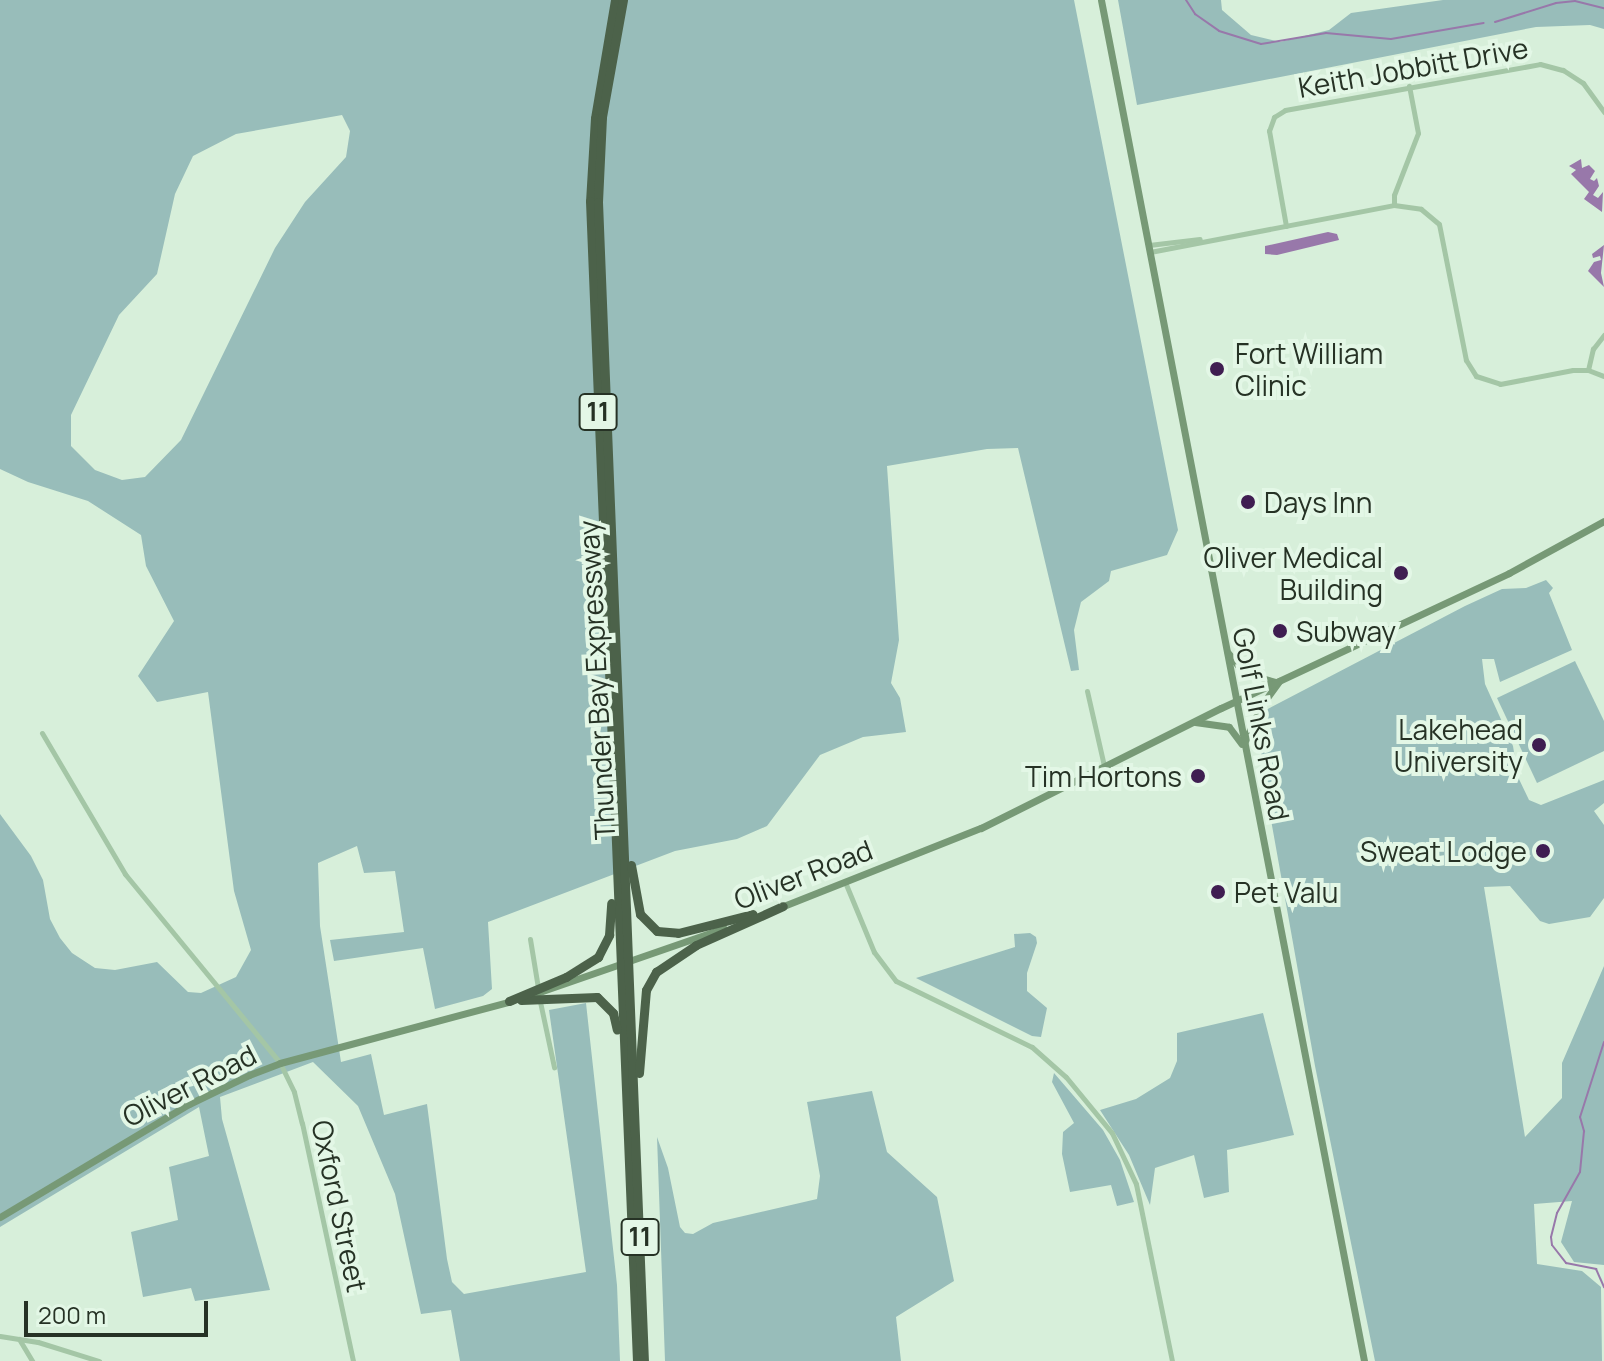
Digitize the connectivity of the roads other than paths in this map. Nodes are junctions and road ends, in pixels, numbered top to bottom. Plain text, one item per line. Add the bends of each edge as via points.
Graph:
1 (615, 0) edge
2 (623, 0) edge
3 (1101, 0) edge
4 (1409, 86) junction
5 (1604, 112) edge
6 (1394, 205) junction
7 (1286, 226) junction
8 (1149, 249) junction
9 (1604, 335) edge
10 (1588, 370) junction
11 (1604, 376) edge
12 (1604, 521) edge
13 (1224, 648) junction
14 (1278, 681) junction
15 (1087, 691) dead end
16 (1235, 701) junction
17 (1193, 722) junction
18 (42, 733) dead end
19 (1243, 745) junction
20 (1105, 767) junction
21 (624, 820) junction
22 (613, 827) junction
23 (845, 882) junction
24 (783, 906) junction
25 (530, 939) dead end
26 (630, 962) junction
27 (619, 966) junction
28 (539, 993) junction
29 (509, 1001) joint
30 (280, 1063) junction
31 (554, 1067) dead end
32 (636, 1113) junction
33 (625, 1120) junction
34 (0, 1217) edge
35 (0, 1336) edge
36 (19, 1339) junction
37 (32, 1361) edge
38 (99, 1361) edge
39 (353, 1361) edge
40 (637, 1361) edge
41 (644, 1361) edge
42 (1172, 1361) edge
43 (1364, 1361) edge

1 - 22 highway, Thunder Bay Expressway / 11 via 595,118 590,201
2 - 21 highway, Thunder Bay Expressway / 11 via 602,117 598,202
3 - 8 main road, Golf Links Road
4 - 5 street, Keith Jobbitt Drive via 1540,64 1583,83
4 - 6 street via 1418,133
4 - 7 street, Keith Jobbitt Drive via 1285,110 1274,117 1269,131
6 - 7 street
6 - 10 street via 1421,209 1439,224 1466,360 1476,376 1500,384
7 - 8 street
8 - 13 main road, Golf Links Road
9 - 10 street via 1593,349
10 - 11 street
12 - 14 main road, Oliver Road via 1509,573
13 - 14 main road via 1244,673
13 - 16 main road, Golf Links Road
14 - 16 main road, Oliver Road
14 - 19 main road
15 - 20 street
16 - 17 main road, Oliver Road
16 - 19 main road, Golf Links Road
17 - 19 main road via 1229,727
17 - 20 main road, Oliver Road
18 - 30 street, Oxford Street via 125,874
19 - 43 main road, Golf Links Road
20 - 23 main road, Oliver Road via 981,828
21 - 24 highway via 637,901 650,927 678,933
21 - 26 highway, Thunder Bay Expressway / 11
22 - 27 highway, Thunder Bay Expressway / 11
22 - 28 highway via 609,935 603,950 587,966
23 - 24 main road, Oliver Road
23 - 42 street via 874,952 896,981 1032,1047 1066,1077 1112,1133 1136,1184
24 - 26 main road, Oliver Road
24 - 32 highway via 696,945 656,972 644,1002
25 - 28 street
26 - 27 main road, Oliver Road
26 - 32 highway, Thunder Bay Expressway / 11
27 - 28 main road, Oliver Road
27 - 33 highway, Thunder Bay Expressway / 11
28 - 29 highway
28 - 31 street
28 - 33 highway via 597,997 609,1006 616,1022
29 - 30 main road, Oliver Road
30 - 34 main road, Oliver Road via 189,1104
30 - 39 street, Oxford Street via 302,1123
32 - 41 highway, Thunder Bay Expressway / 11
33 - 40 highway, Thunder Bay Expressway / 11
35 - 36 street
36 - 37 street
36 - 38 street

